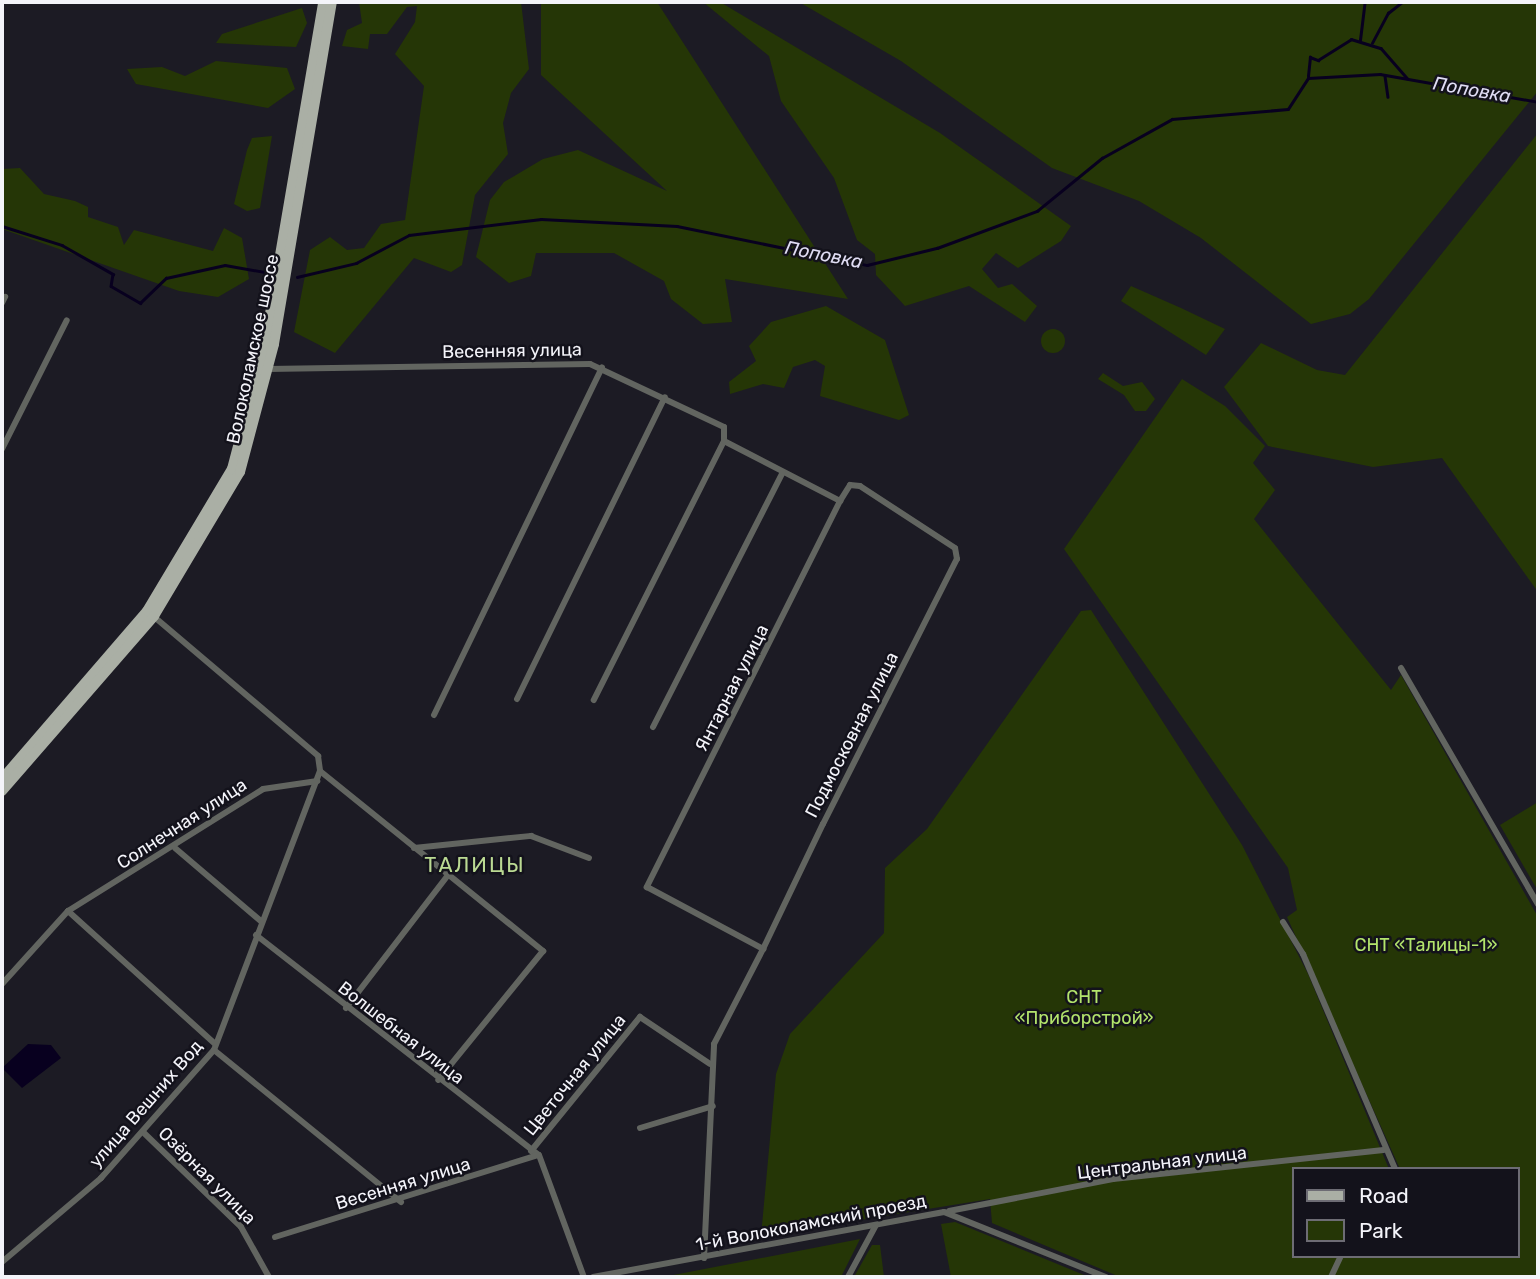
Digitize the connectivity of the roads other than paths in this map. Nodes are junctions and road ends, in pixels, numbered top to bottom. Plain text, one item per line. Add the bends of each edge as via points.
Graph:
1 (323, 2) edge
2 (332, 2) edge
3 (67, 320) dead end
4 (602, 367) junction
5 (268, 369) junction
6 (665, 397) junction
7 (724, 441) junction
8 (2, 449) edge
9 (783, 472) junction
10 (840, 501) junction
11 (150, 614) junction
12 (1401, 668) dead end
13 (517, 699) dead end
14 (594, 700) dead end
15 (434, 715) dead end
16 (653, 727) dead end
17 (320, 771) junction
18 (2, 779) edge
19 (317, 781) junction
20 (2, 792) edge
21 (175, 848) junction
22 (414, 848) junction
23 (589, 858) dead end
24 (447, 875) junction
25 (1538, 904) edge
26 (68, 911) junction
27 (261, 922) junction
28 (1283, 922) dead end
29 (256, 935) junction
30 (763, 949) junction
31 (2, 984) edge
32 (346, 1008) junction
33 (215, 1047) junction
34 (710, 1064) junction
35 (438, 1080) junction
36 (713, 1106) junction
37 (640, 1128) dead end
38 (144, 1132) junction
39 (1383, 1150) junction
40 (531, 1151) junction
41 (539, 1155) junction
42 (1394, 1167) edge
43 (401, 1202) junction
44 (944, 1212) junction
45 (876, 1225) junction
46 (275, 1237) dead end
47 (704, 1258) junction
48 (1340, 1258) edge
49 (2, 1262) edge
50 (270, 1277) edge
51 (584, 1277) edge
52 (595, 1277) edge
53 (848, 1277) edge
54 (1106, 1277) edge
55 (1331, 1277) edge

1 - 11 main road, Волоколамское шоссе via 265,343 238,453
2 - 5 main road, Волоколамское шоссе
3 - 8 street
4 - 5 street, Весенняя улица
4 - 6 street, Весенняя улица
4 - 15 street
5 - 11 main road, Волоколамское шоссе via 240,471
6 - 7 street, Весенняя улица via 720,423
6 - 13 street
7 - 9 street, Весенняя улица
7 - 14 street
9 - 10 street, Весенняя улица
9 - 16 street
10 - 30 street, Янтарная улица via 648,887
10 - 30 street, Подмосковная улица via 850,485 872,489 958,552
11 - 17 street via 318,756
11 - 18 main road, Волоколамское шоссе
11 - 20 main road, Волоколамское шоссе
12 - 25 street
17 - 19 street, улица Вешних Вод
17 - 22 street
19 - 21 street, Солнечная улица via 263,789
19 - 27 street, улица Вешних Вод
21 - 26 street, Солнечная улица
21 - 27 street
22 - 23 street via 531,835
22 - 24 street
24 - 32 street
24 - 35 street via 543,951
26 - 31 street, Солнечная улица
26 - 33 street
27 - 29 street, улица Вешних Вод
28 - 39 street via 1322,997
29 - 32 street, Волшебная улица
29 - 33 street, улица Вешних Вод
30 - 34 street, Подмосковная улица
32 - 35 street, Волшебная улица
33 - 38 street, улица Вешних Вод
33 - 43 street
34 - 36 street
34 - 40 street, Цветочная улица via 640,1017
35 - 40 street, Волшебная улица
36 - 37 street
36 - 47 street
38 - 49 street, улица Вешних Вод
38 - 50 street, Озёрная улица via 241,1227
39 - 42 street
39 - 44 street, Центральная улица via 1113,1179
40 - 41 street, Волшебная улица
41 - 43 street, Весенняя улица
41 - 51 street
43 - 46 street, Весенняя улица
44 - 45 street, 1-й Волоколамский проезд
44 - 54 street, 1-й Волоколамский проезд
45 - 47 street, 1-й Волоколамский проезд
45 - 53 street
47 - 52 street, 1-й Волоколамский проезд
48 - 55 street

